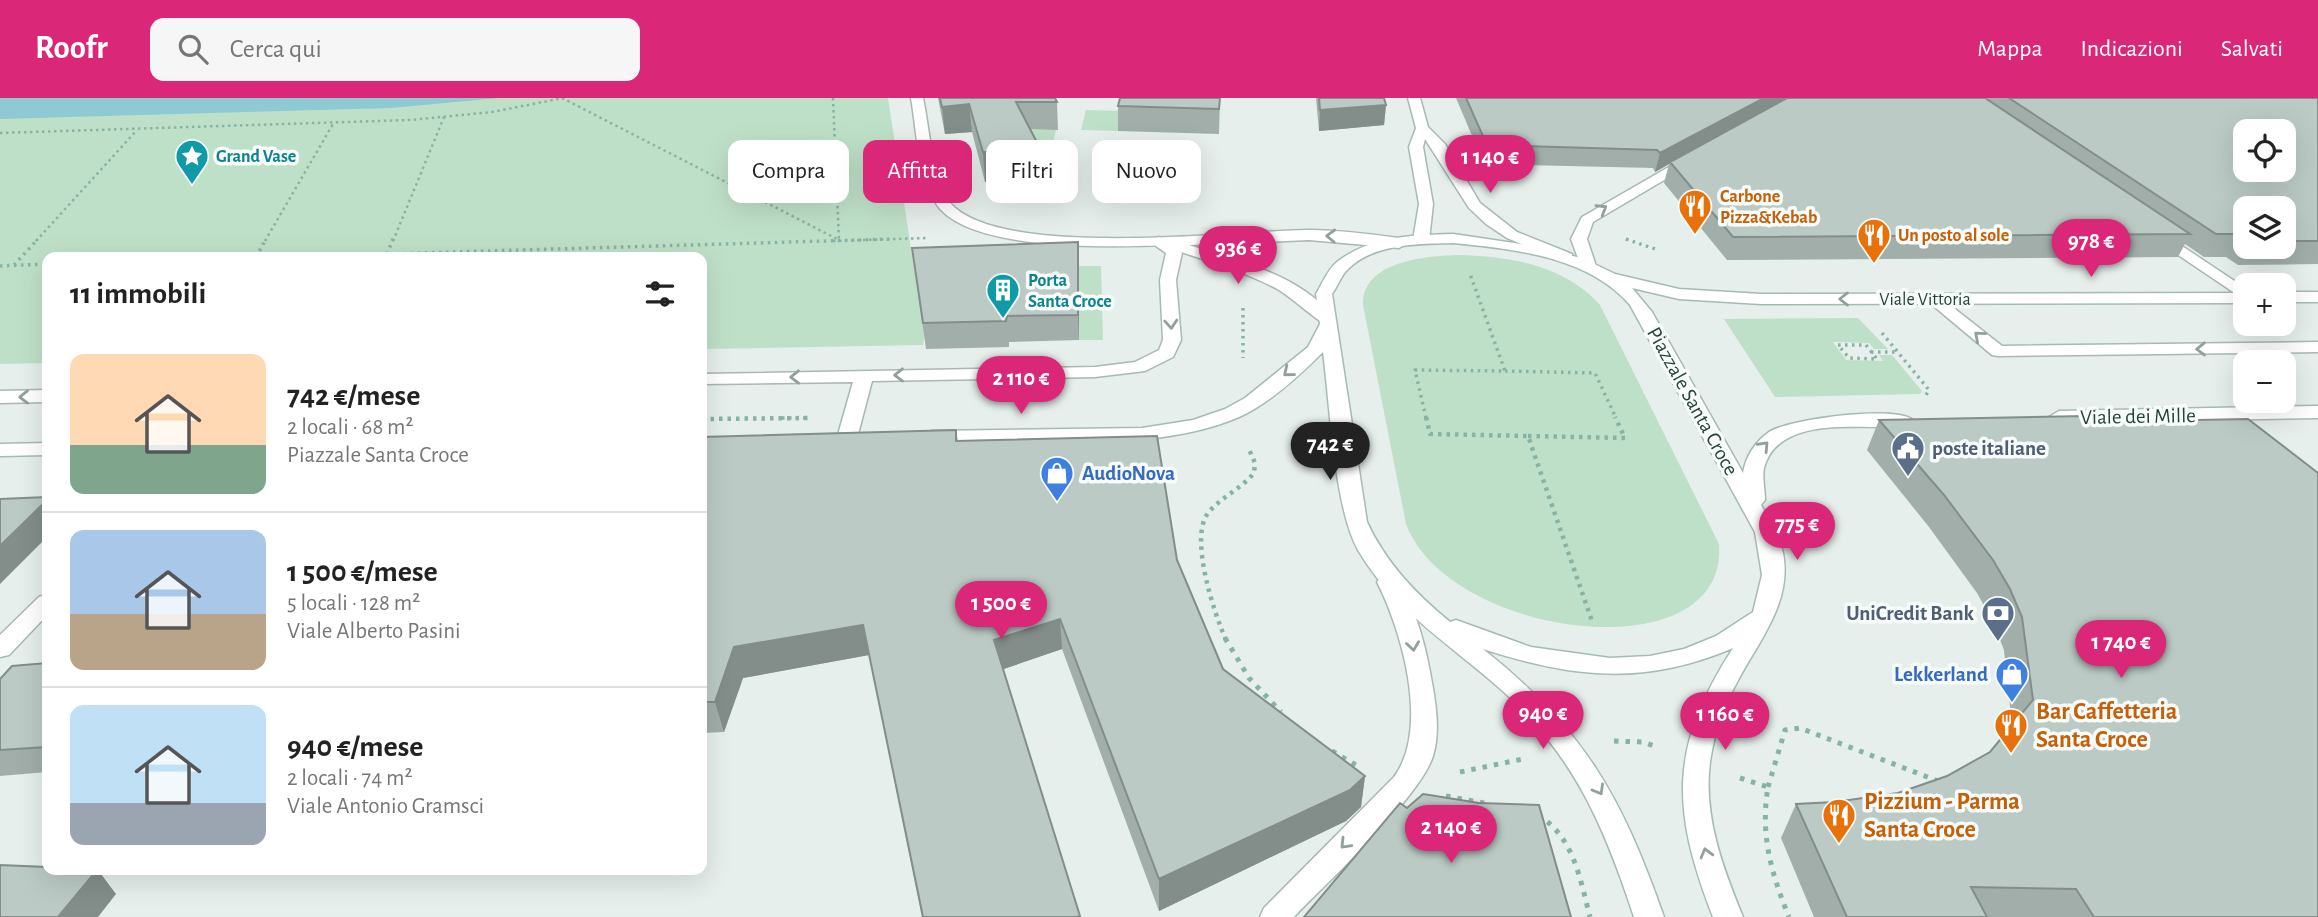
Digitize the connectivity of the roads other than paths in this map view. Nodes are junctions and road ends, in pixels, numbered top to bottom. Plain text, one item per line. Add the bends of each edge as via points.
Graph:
1 (918, 98) edge
2 (1414, 98) edge
3 (1422, 128) junction
4 (1708, 151) edge
5 (2150, 229) edge
6 (1421, 240) junction
7 (1158, 242) junction
8 (1399, 243) junction
9 (1566, 257) junction
10 (1588, 266) junction
11 (1607, 276) junction
12 (2233, 288) edge
13 (2233, 296) edge
14 (2318, 297) edge
15 (2296, 298) edge
16 (1936, 299) junction
17 (1327, 320) junction
18 (2318, 347) edge
19 (864, 376) junction
20 (707, 379) edge
21 (42, 396) edge
22 (0, 397) edge
23 (2318, 412) edge
24 (2041, 418) edge
25 (1930, 420) edge
26 (914, 437) edge
27 (873, 438) edge
28 (42, 449) edge
29 (0, 450) edge
30 (1766, 532) junction
31 (1375, 563) junction
32 (1771, 597) junction
33 (1415, 602) junction
34 (42, 607) edge
35 (0, 649) edge
36 (1275, 917) edge
37 (1649, 917) edge
38 (1728, 917) edge

1 - 7 main road via 937,192 946,209 957,216 1002,233
2 - 3 main road
3 - 6 main road via 1416,147 1426,204
3 - 9 main road via 1490,221
10 -> 4 main road via 1579,239 1587,220
5 - 12 main road
6 - 8 main road
6 - 9 main road via 1494,240
8 -> 7 main road via 1309,235
7 - 17 main road via 1219,258 1250,272 1312,303
7 -> 19 main road via 1174,253 1168,280 1172,340 1167,353 1155,361 1106,372
8 - 17 main road via 1361,255 1335,273 1324,294
9 - 10 main road, Piazzale Santa Croce
10 - 11 main road, Piazzale Santa Croce
16 -> 11 main road, Viale Vittoria via 1699,296
11 - 30 main road, Piazzale Santa Croce via 1644,312
13 - 16 main road, Viale Vittoria
14 - 15 main road
18 -> 16 main road via 1997,352
17 -> 26 main road via 1317,350 1252,402 1220,418 1142,433
17 - 31 main road via 1356,522
19 -> 20 main road
19 - 27 main road via 840,438
21 -> 22 main road
23 - 24 main road, Viale dei Mille
30 -> 25 main road via 1751,476 1763,443 1815,424
28 - 29 main road
30 - 32 main road, Piazzale Santa Croce via 1776,576
31 - 33 main road
31 -> 36 main road via 1405,612 1422,713 1416,768
32 - 33 main road via 1741,633 1718,646 1668,661 1622,665 1584,664 1509,649 1474,636
38 -> 32 main road via 1705,851 1695,786 1710,716 1722,686
33 -> 37 main road via 1522,695 1585,767 1620,830
34 - 35 main road

